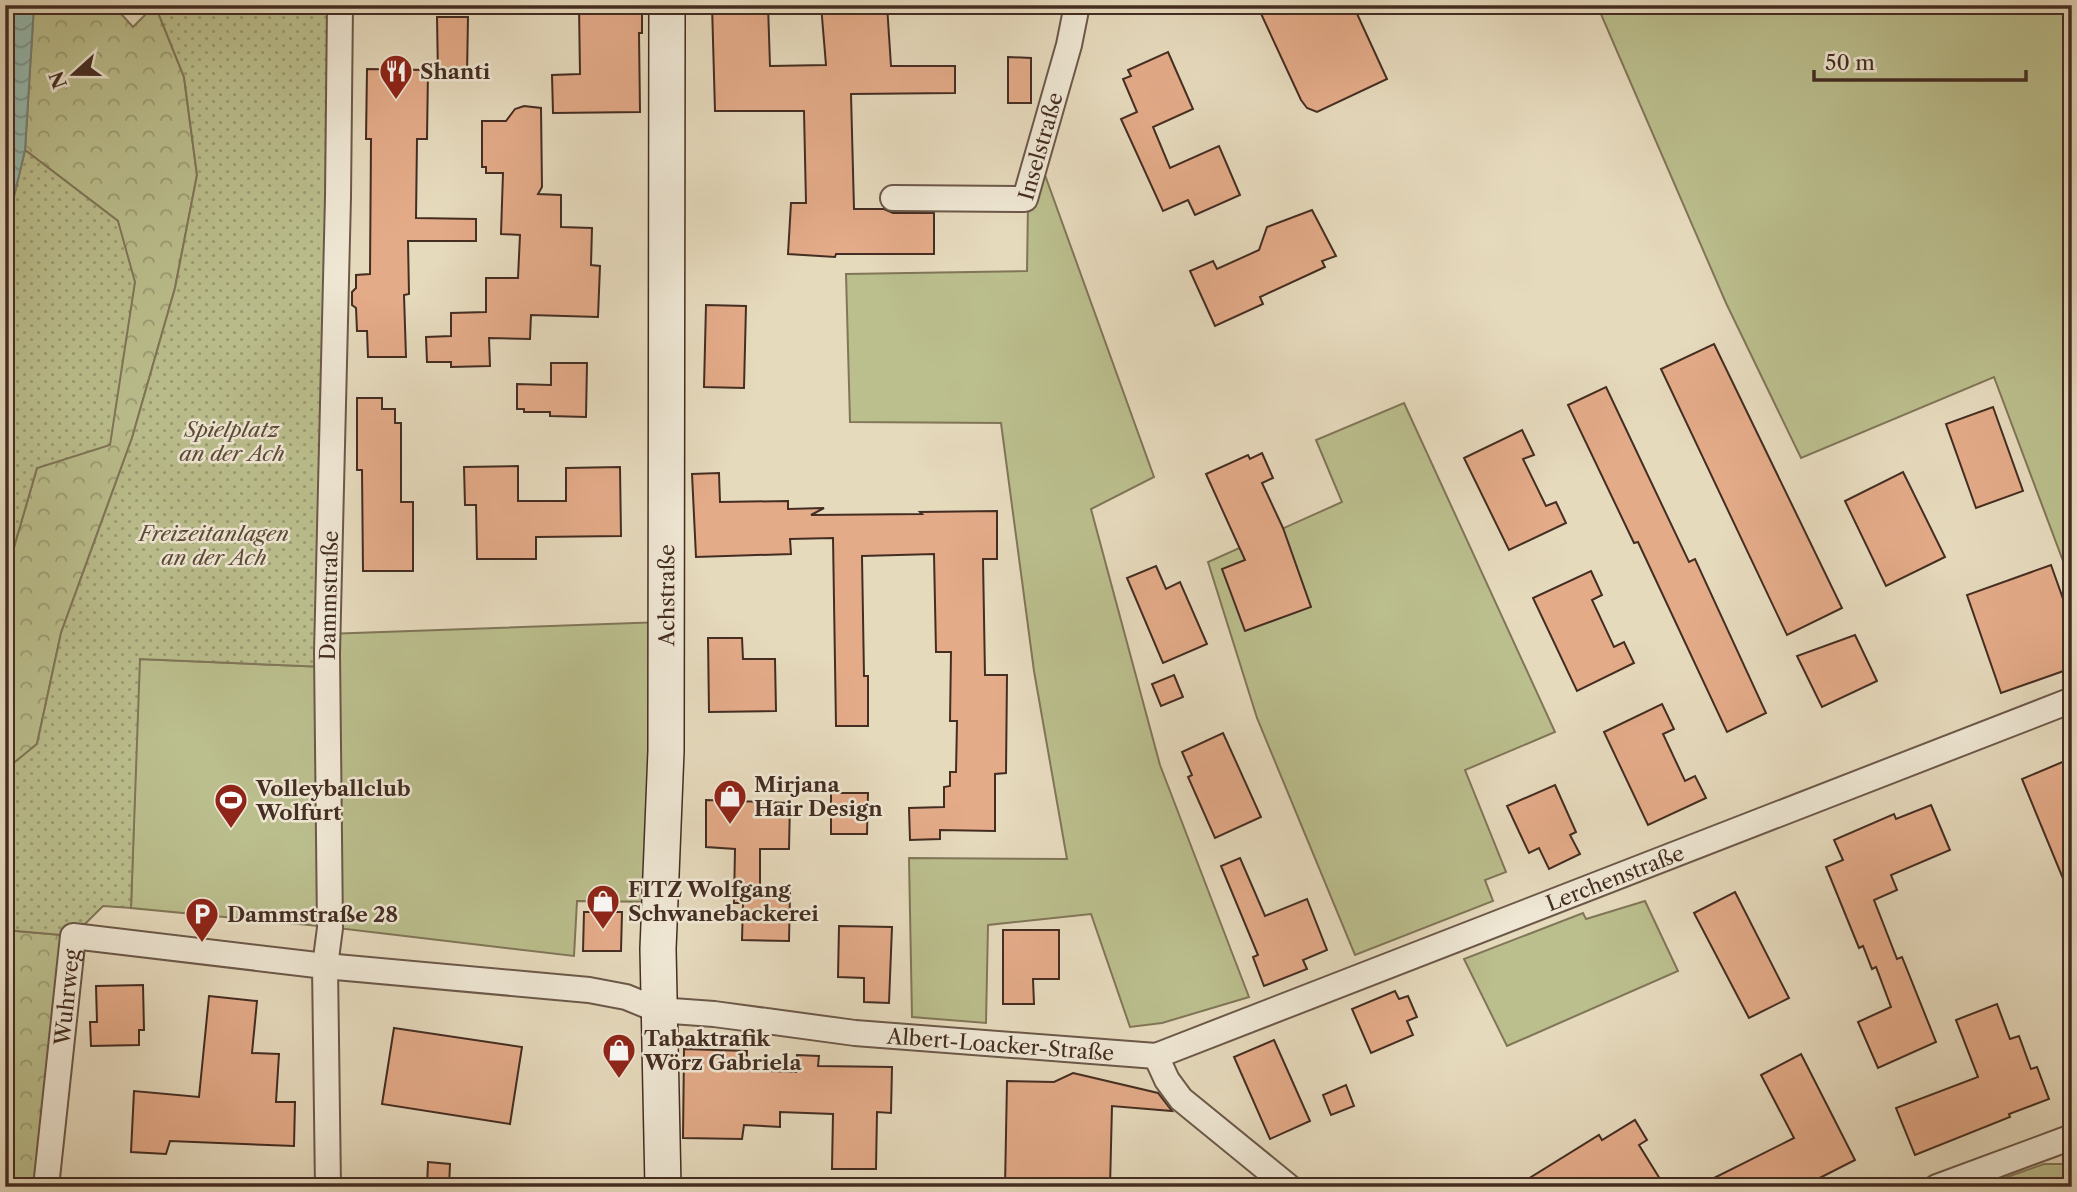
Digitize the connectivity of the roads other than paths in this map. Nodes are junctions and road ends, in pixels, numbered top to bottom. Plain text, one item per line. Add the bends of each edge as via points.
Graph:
1 (340, 5) edge
2 (667, 5) edge
3 (1077, 5) edge
4 (893, 198) dead end
5 (2072, 701) edge
6 (325, 966) junction
7 (658, 1010) junction
8 (1156, 1056) junction
9 (2072, 1137) edge
10 (46, 1187) edge
11 (328, 1187) edge
12 (663, 1187) edge
13 (1289, 1187) edge
14 (1937, 1187) edge

1 - 6 street, Dammstraße via 327,653 330,928
2 - 7 main road, Achstraße via 666,751
3 - 4 street, Inselstraße via 1025,199
5 - 8 street, Lerchenstraße
6 - 7 street, Albert-Loacker-Straße via 589,990 626,997
6 - 10 street, Wuhrweg via 73,936
6 - 11 street, Dammstraße
7 - 8 street, Albert-Loacker-Straße via 855,1033
7 - 12 main road, Achstraße
8 - 13 street via 1181,1099
9 - 14 street

